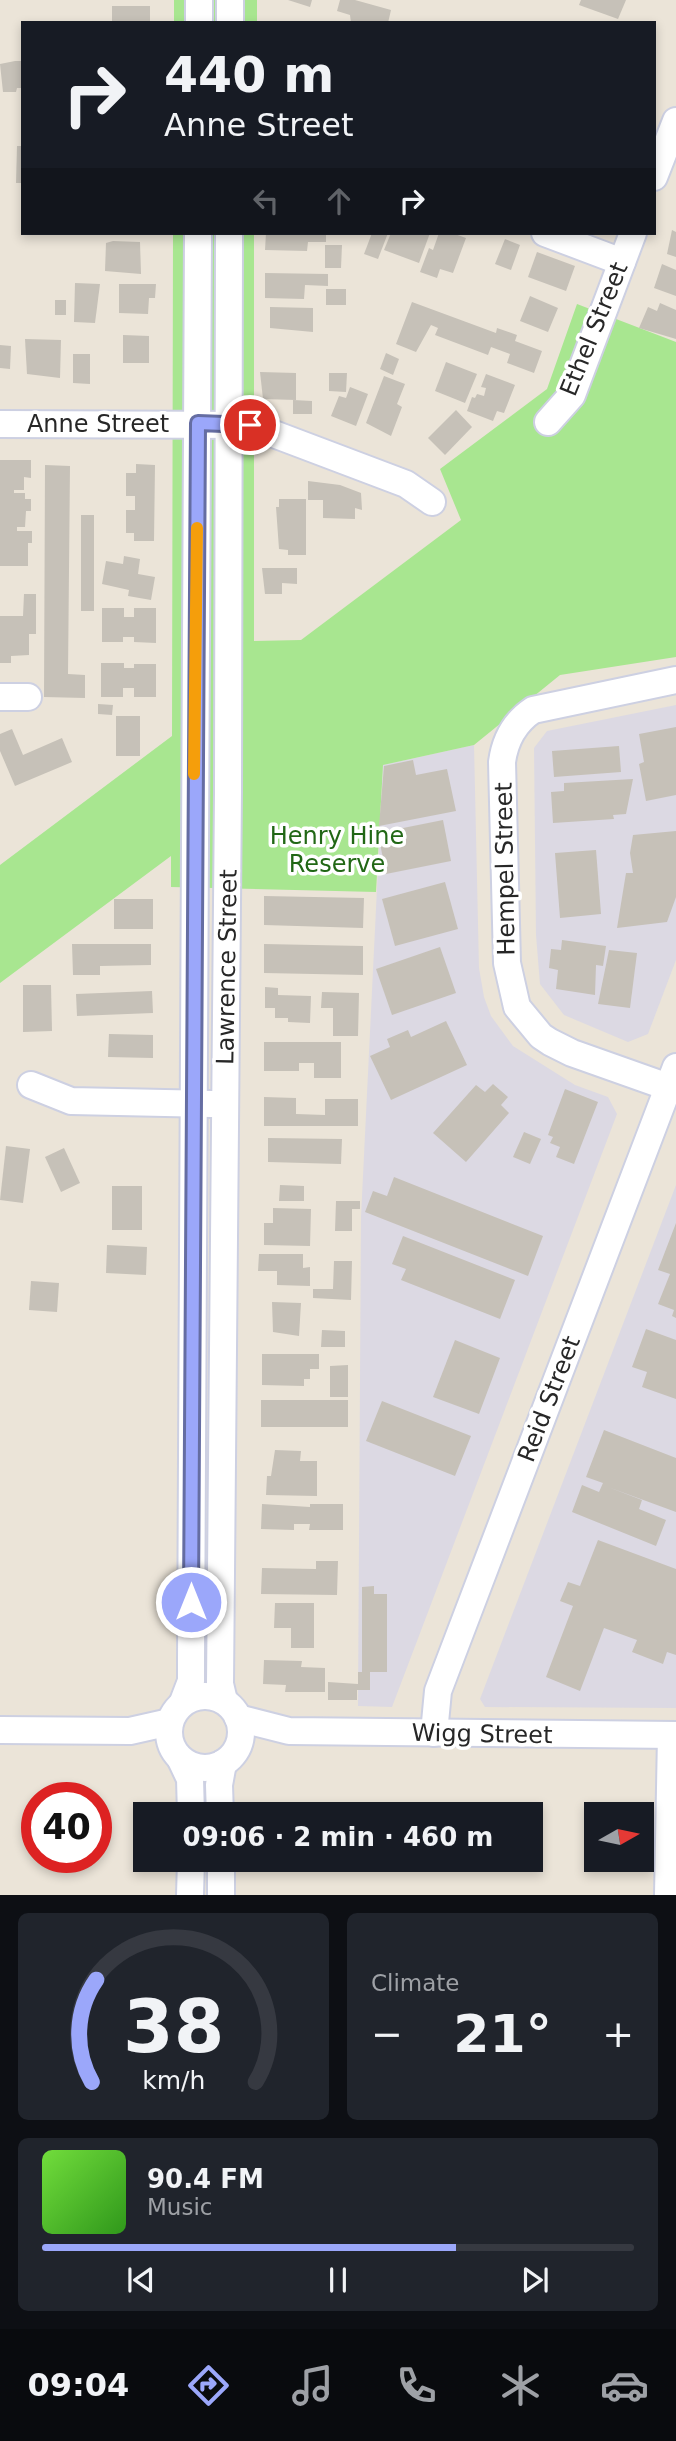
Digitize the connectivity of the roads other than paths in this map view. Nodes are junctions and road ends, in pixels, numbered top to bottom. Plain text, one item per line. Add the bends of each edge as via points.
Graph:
1 (199, 0) edge
2 (230, 0) edge
3 (199, 21) edge
4 (230, 21) edge
5 (676, 121) edge
6 (656, 172) edge
7 (198, 235) edge
8 (229, 235) edge
9 (550, 235) edge
10 (632, 235) edge
11 (622, 262) junction
12 (548, 422) dead end
13 (198, 423) junction
14 (227, 423) junction
15 (0, 424) edge
16 (432, 502) dead end
17 (676, 681) edge
18 (0, 696) edge
19 (27, 697) dead end
20 (195, 712) junction
21 (228, 712) junction
22 (672, 1077) edge
23 (32, 1085) dead end
24 (195, 1104) junction
25 (225, 1104) junction
26 (193, 1406) junction
27 (224, 1406) junction
28 (231, 1709) junction
29 (0, 1730) edge
30 (289, 1731) junction
31 (176, 1732) junction
32 (434, 1733) junction
33 (674, 1735) edge
34 (230, 1756) junction
35 (191, 1802) edge
36 (220, 1802) edge
37 (191, 1872) edge
38 (220, 1872) edge
39 (190, 1895) edge
40 (221, 1895) edge
41 (668, 1895) edge

1 - 3 street
2 - 4 street
5 - 6 street
7 - 13 street, Lawrence Street
8 - 14 street, Lawrence Street
9 - 11 street
10 - 11 street, Ethel Street
11 - 12 street, Ethel Street via 572,395
13 - 14 street, Anne Street
13 - 15 street, Anne Street
13 - 20 street, Lawrence Street
14 - 16 street, Anne Street via 257,427 354,463 406,484
14 - 21 street, Lawrence Street
17 - 22 street, Hempel Street via 533,710 509,737 502,762 507,963 517,1007 541,1037 572,1053
18 - 19 street
20 - 21 street
20 - 24 street, Lawrence Street
21 - 25 street, Lawrence Street
22 - 32 street, Reid Street via 438,1691
23 - 24 street via 71,1101
24 - 25 street
24 - 26 street, Lawrence Street
25 - 27 street, Lawrence Street
26 - 27 street
26 - 31 street, Lawrence Street via 191,1681
27 - 28 street, Lawrence Street via 220,1684
28 - 30 street, Wigg Street
28 - 31 street via 204,1695
28 - 34 street via 240,1738
29 - 31 street
30 - 32 street, Wigg Street
30 - 34 street, Wigg Street
31 - 34 street via 202,1768
31 - 35 street, Lawrence Street via 190,1779
32 - 33 street, Wigg Street
33 - 41 street
34 - 36 street via 219,1785
37 - 39 street
38 - 40 street

